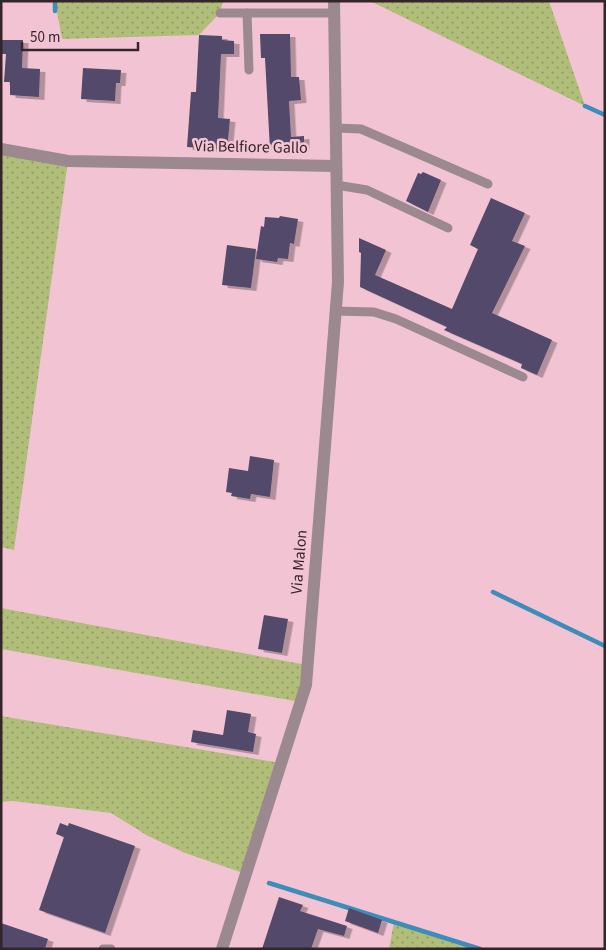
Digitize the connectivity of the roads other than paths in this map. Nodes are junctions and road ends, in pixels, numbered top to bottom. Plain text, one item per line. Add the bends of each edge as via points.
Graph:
1 (334, 7) edge
2 (220, 13) dead end
3 (247, 13) junction
4 (249, 70) dead end
5 (336, 128) junction
6 (1, 149) edge
7 (336, 166) junction
8 (488, 184) dead end
9 (336, 185) junction
10 (448, 228) dead end
11 (335, 311) junction
12 (523, 377) dead end
13 (103, 949) edge
14 (111, 949) edge
15 (222, 949) edge

1 - 3 lane
1 - 5 street
2 - 3 lane
3 - 4 lane
5 - 7 street
5 - 8 lane via 361,129
6 - 7 street, Via Belfiore Gallo via 68,161
7 - 9 street, Via Malon
9 - 10 lane via 367,190
9 - 11 street, Via Malon via 338,282
11 - 12 lane via 374,312 396,318
11 - 15 street, Via Malon via 306,685
13 - 14 lane

